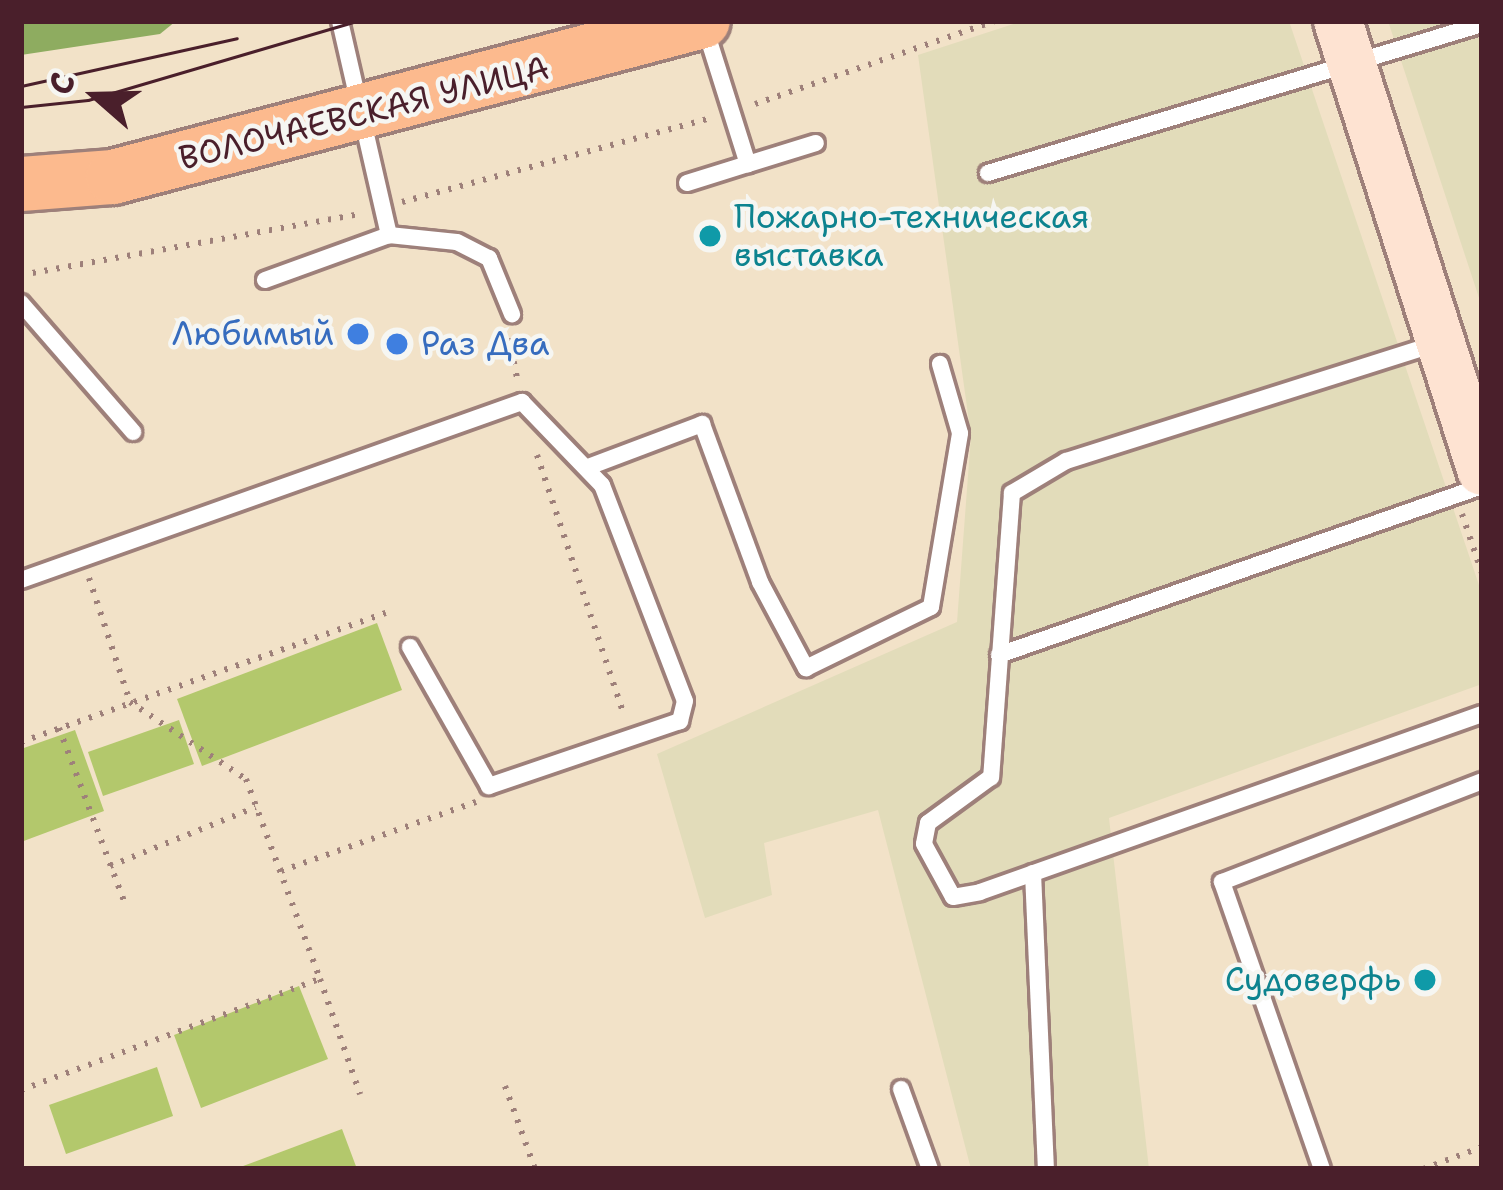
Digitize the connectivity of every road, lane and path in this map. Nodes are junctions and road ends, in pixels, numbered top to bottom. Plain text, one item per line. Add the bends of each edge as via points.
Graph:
1 (340, 21) edge
2 (703, 21) edge
3 (995, 21) edge
4 (1482, 24) edge
5 (1344, 39) edge
6 (732, 112) junction
7 (357, 116) junction
8 (816, 143) dead end
9 (748, 164) junction
10 (988, 173) dead end
11 (687, 183) dead end
12 (21, 184) edge
13 (382, 208) junction
14 (388, 235) junction
15 (21, 275) edge
16 (265, 280) dead end
17 (21, 303) edge
18 (512, 314) dead end
19 (1441, 342) junction
20 (940, 364) dead end
21 (133, 432) dead end
22 (591, 466) junction
23 (541, 471) dead end
24 (1482, 471) edge
25 (1482, 486) edge
26 (82, 558) junction
27 (21, 580) edge
28 (386, 613) dead end
29 (410, 647) dead end
30 (999, 655) junction
31 (130, 702) junction
32 (1482, 714) edge
33 (59, 728) junction
34 (625, 730) dead end
35 (21, 742) edge
36 (1482, 781) edge
37 (480, 801) dead end
38 (256, 807) junction
39 (110, 866) junction
40 (281, 871) junction
41 (1034, 873) junction
42 (125, 904) dead end
43 (320, 979) junction
44 (505, 1086) dead end
45 (901, 1089) dead end
46 (21, 1090) edge
47 (360, 1094) dead end
48 (1482, 1148) edge
49 (535, 1169) edge
50 (930, 1169) edge
51 (1046, 1169) edge
52 (1322, 1169) edge
53 (1423, 1169) edge

1 - 7 lane
2 - 6 lane
2 - 7 main road, ВОЛОЧАЕВСКАЯ УЛИЦА
3 - 6 path
4 - 5 lane
5 - 10 lane
5 - 19 street
6 - 9 lane
6 - 13 path
7 - 12 main road, ВОЛОЧАЕВСКАЯ УЛИЦА via 113,177
7 - 13 lane
8 - 9 lane
9 - 11 lane
13 - 14 lane
13 - 15 path via 283,236 189,240
14 - 16 lane
14 - 18 lane via 457,242 489,259
17 - 21 lane
19 - 24 street
19 - 30 lane via 1029,477 1012,494
20 - 22 lane via 960,433 931,608 806,668 760,582 702,424
22 - 26 lane via 522,401
22 - 29 lane via 685,701 680,721 489,786
23 - 34 path
25 - 30 lane
26 - 27 lane
26 - 31 path
28 - 31 path
30 - 41 lane via 991,777 928,823 924,844 953,897
31 - 33 path
31 - 38 path via 246,779
32 - 41 lane
33 - 35 path
33 - 39 path
36 - 52 lane via 1222,882
37 - 40 path
38 - 39 path
38 - 40 path
39 - 42 path
40 - 43 path
41 - 51 lane
43 - 46 path
43 - 47 path
44 - 49 path
45 - 50 lane
48 - 53 path

